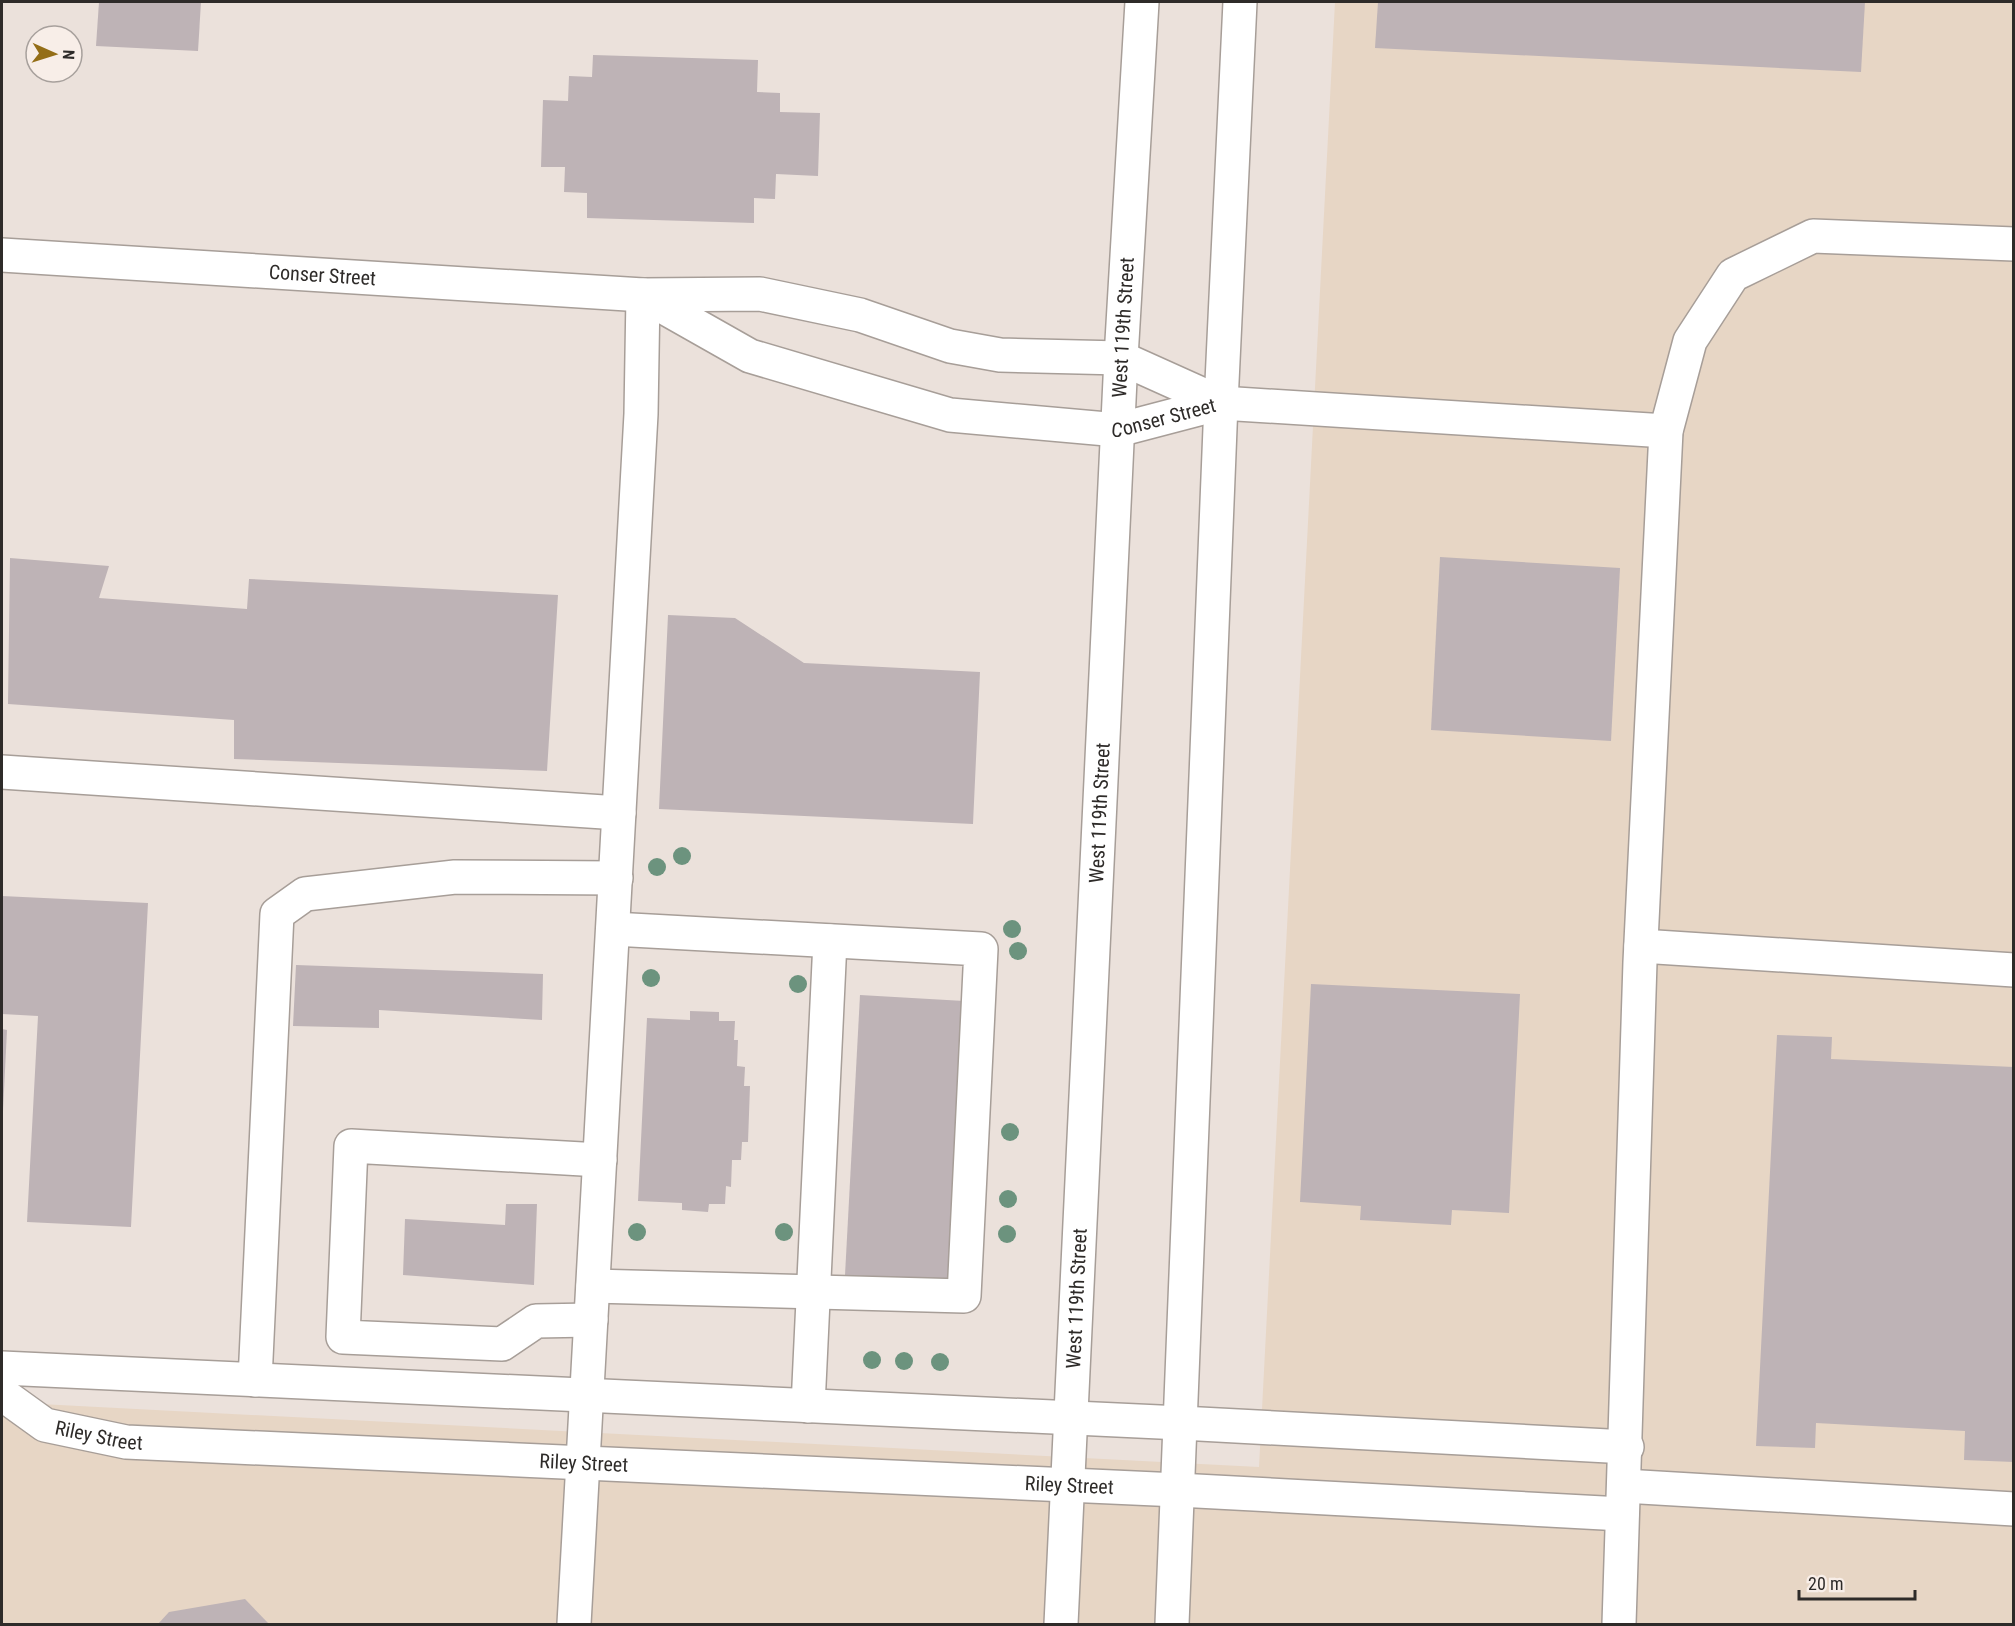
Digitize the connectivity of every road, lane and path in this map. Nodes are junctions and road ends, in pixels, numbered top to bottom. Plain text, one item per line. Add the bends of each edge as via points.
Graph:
1 (1142, 2) edge
2 (1240, 2) edge
3 (2013, 244) edge
4 (2, 255) edge
5 (643, 295) junction
6 (1121, 358) junction
7 (1221, 404) junction
8 (1118, 430) junction
9 (1666, 431) junction
10 (2, 772) edge
11 (619, 813) junction
12 (616, 878) junction
13 (613, 929) junction
14 (830, 941) junction
15 (1641, 946) junction
16 (2013, 970) edge
17 (600, 1160) junction
18 (593, 1286) junction
19 (813, 1292) junction
20 (591, 1320) junction
21 (2, 1368) edge
22 (255, 1380) junction
23 (2, 1394) edge
24 (588, 1395) junction
25 (808, 1406) junction
26 (1069, 1418) junction
27 (1181, 1423) junction
28 (1627, 1448) junction
29 (584, 1463) junction
30 (1066, 1485) junction
31 (1178, 1490) junction
32 (1623, 1500) junction
33 (2013, 1509) edge
34 (574, 1624) edge
35 (1060, 1624) edge
36 (1172, 1624) edge
37 (1619, 1624) edge

1 - 6 main road, West 119th Street
2 - 7 main road
3 - 9 main road via 1813,236 1733,276 1690,341
4 - 5 main road, Conser Street
5 - 6 main road, Conser Street via 760,294 860,315 960,348 1000,355
5 - 8 main road, Conser Street via 750,356 895,400 950,415
5 - 11 main road via 640,425
6 - 7 main road, Conser Street
6 - 8 main road, West 119th Street
7 - 8 main road, Conser Street
7 - 9 main road
7 - 27 main road
8 - 26 main road, West 119th Street
9 - 15 main road
10 - 11 main road
11 - 12 main road
12 - 13 main road
12 - 22 main road via 455,877 305,894 277,914
13 - 14 main road
13 - 17 main road
14 - 19 main road
14 - 19 main road via 981,949 964,1296
15 - 16 main road
15 - 28 main road
17 - 18 main road
17 - 20 main road via 351,1146 343,1337 502,1344 536,1321
18 - 19 main road
18 - 20 main road
19 - 25 main road
20 - 24 main road
21 - 22 main road
22 - 24 main road
23 - 29 main road, Riley Street via 45,1425 126,1442
24 - 25 main road
24 - 29 main road
25 - 26 main road
26 - 27 main road
26 - 30 main road, West 119th Street
27 - 28 main road
27 - 31 main road
28 - 32 main road
29 - 30 main road, Riley Street
29 - 34 main road
30 - 31 main road, Riley Street
30 - 35 main road, West 119th Street
31 - 32 main road, Riley Street
31 - 36 main road
32 - 33 main road, Riley Street
32 - 37 main road

